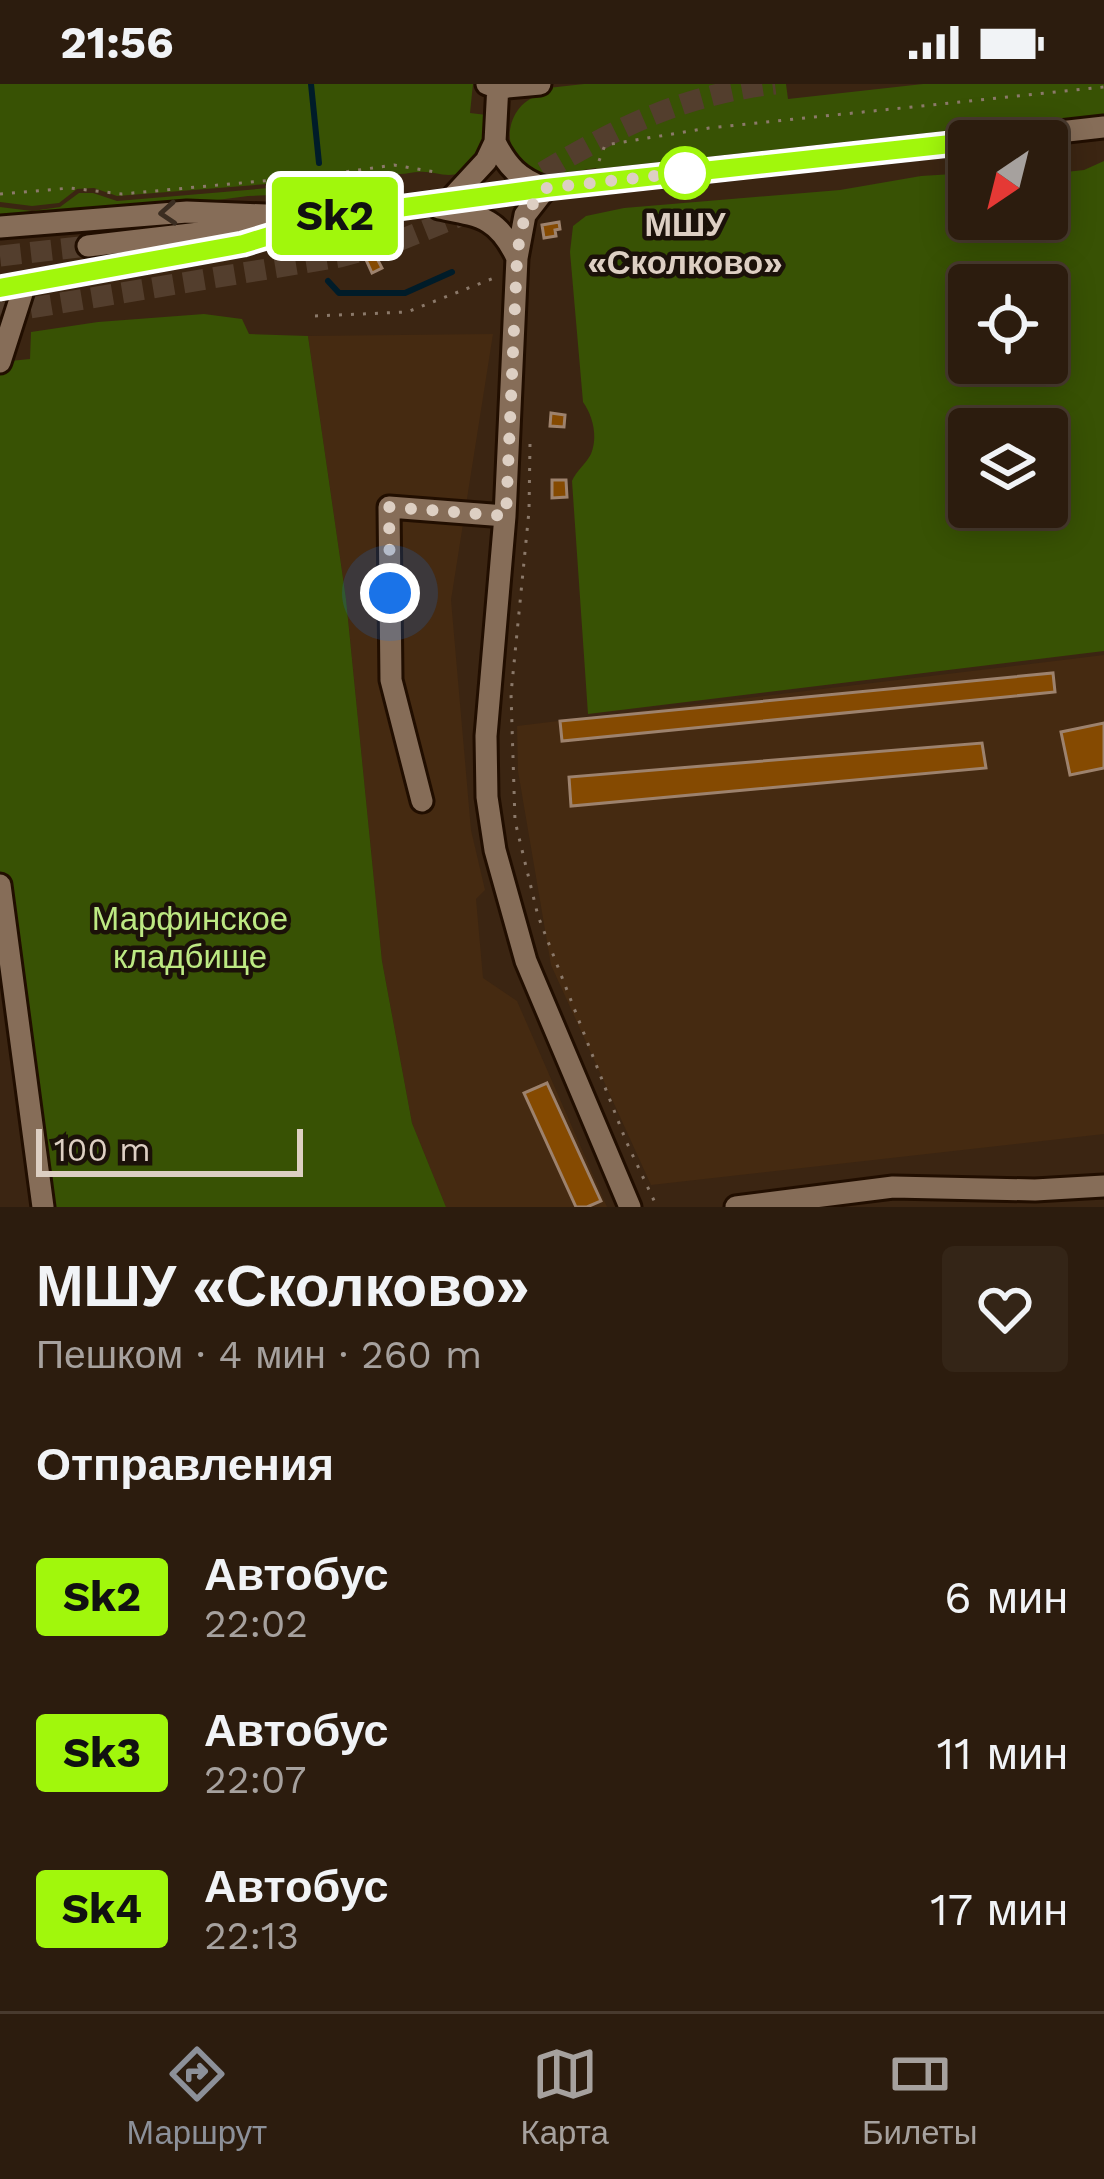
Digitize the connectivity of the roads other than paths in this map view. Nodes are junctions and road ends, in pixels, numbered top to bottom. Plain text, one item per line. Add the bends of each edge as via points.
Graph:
1 (540, 84) edge
2 (494, 85) edge
3 (1104, 128) edge
4 (1068, 132) edge
5 (495, 142) junction
6 (948, 144) edge
7 (546, 188) junction
8 (449, 201) junction
9 (421, 205) junction
10 (327, 217) junction
11 (0, 226) edge
12 (88, 246) tunnel mouth
13 (512, 266) junction
14 (25, 284) junction
15 (0, 288) edge
16 (0, 362) edge
17 (506, 516) junction
18 (422, 801) dead end
19 (0, 885) edge
20 (1104, 1186) edge
21 (43, 1207) edge
22 (630, 1207) edge
23 (736, 1207) edge

1 - 2 street
2 - 5 street
3 - 4 street
5 - 7 street via 518,176
5 - 8 street
6 - 7 street
7 - 8 street
7 - 13 street via 525,215
8 - 9 street
9 - 10 street
9 - 13 street via 493,222 506,235
10 -> 11 street via 187,212
10 - 12 street
10 - 14 street via 243,244
13 - 17 street
14 - 15 street
14 - 16 street
17 - 18 street via 389,507 391,680
17 - 22 street via 486,736 495,850 526,961
19 - 21 street
20 - 23 street via 893,1187

